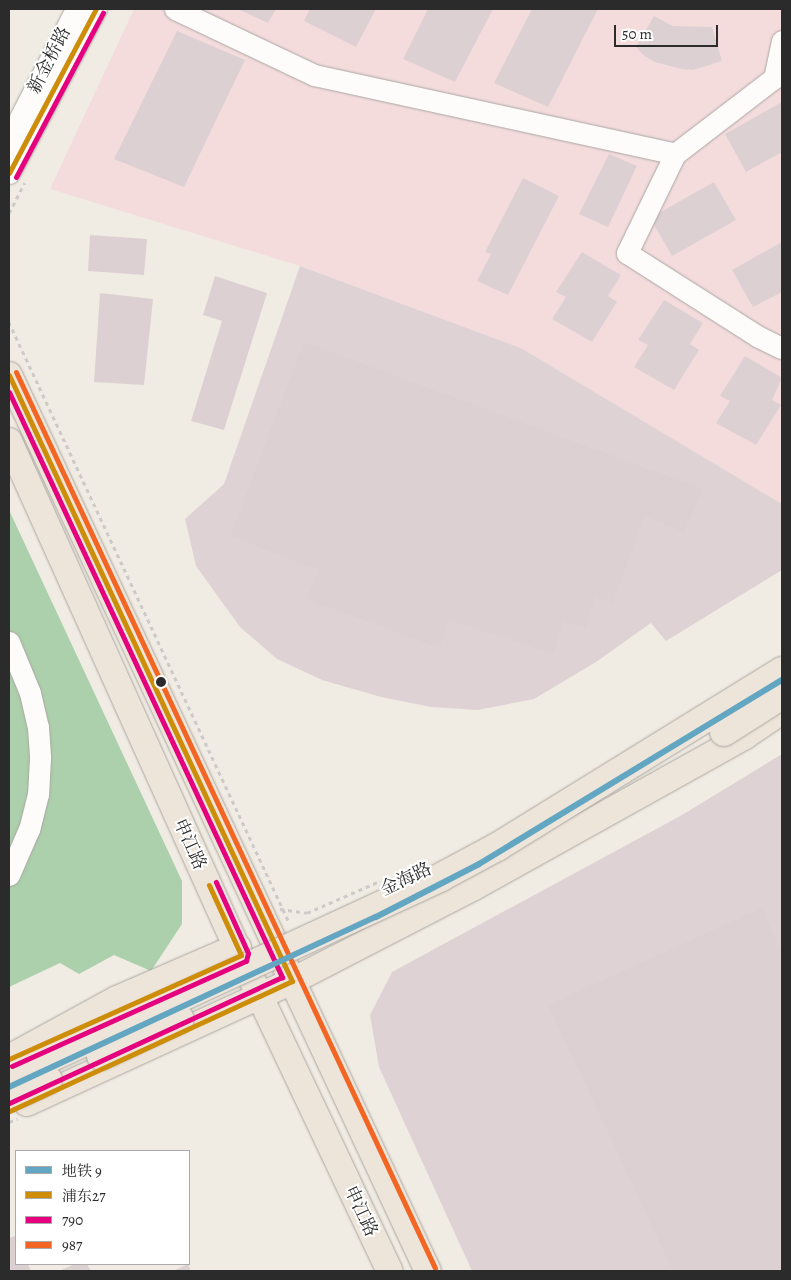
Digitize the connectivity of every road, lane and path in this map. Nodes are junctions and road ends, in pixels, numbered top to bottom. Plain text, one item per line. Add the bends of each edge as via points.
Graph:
1 (76, 9) edge
2 (96, 9) edge
3 (175, 9) edge
4 (782, 41) edge
5 (9, 139) edge
6 (675, 154) junction
7 (9, 173) edge
8 (9, 322) edge
9 (782, 348) edge
10 (9, 375) edge
11 (9, 441) edge
12 (9, 642) edge
13 (782, 660) edge
14 (782, 671) edge
15 (782, 694) edge
16 (782, 711) edge
17 (9, 875) edge
18 (282, 908) dead end
19 (274, 941) junction
20 (239, 951) junction
21 (292, 981) junction
22 (260, 995) junction
23 (9, 1059) edge
24 (9, 1077) edge
25 (9, 1098) edge
26 (9, 1111) edge
27 (390, 1271) edge
28 (428, 1271) edge

1 - 5 street, 新金桥路
2 - 7 street, 新金桥路
3 - 6 street via 314,75
4 - 6 street via 774,78
6 - 9 street via 627,253 759,337
8 - 18 path
10 - 19 main road, 申江路
11 - 20 main road, 申江路
12 - 17 street via 30,693 38,727 40,758 38,794 29,829
13 - 19 main road, 金海路 via 624,763 467,851
14 - 24 highway, bridge via 497,847 441,877
15 - 25 highway, bridge via 472,880 387,924
16 - 21 main road via 745,736 474,888
19 - 20 main road, 金海路
19 - 21 main road, 申江路
20 - 22 main road, 申江路
20 - 23 main road, 金海路
20 - 23 highway via 117,1000
21 - 22 main road
21 - 28 main road, 申江路
22 - 26 main road
22 - 27 main road, 申江路

